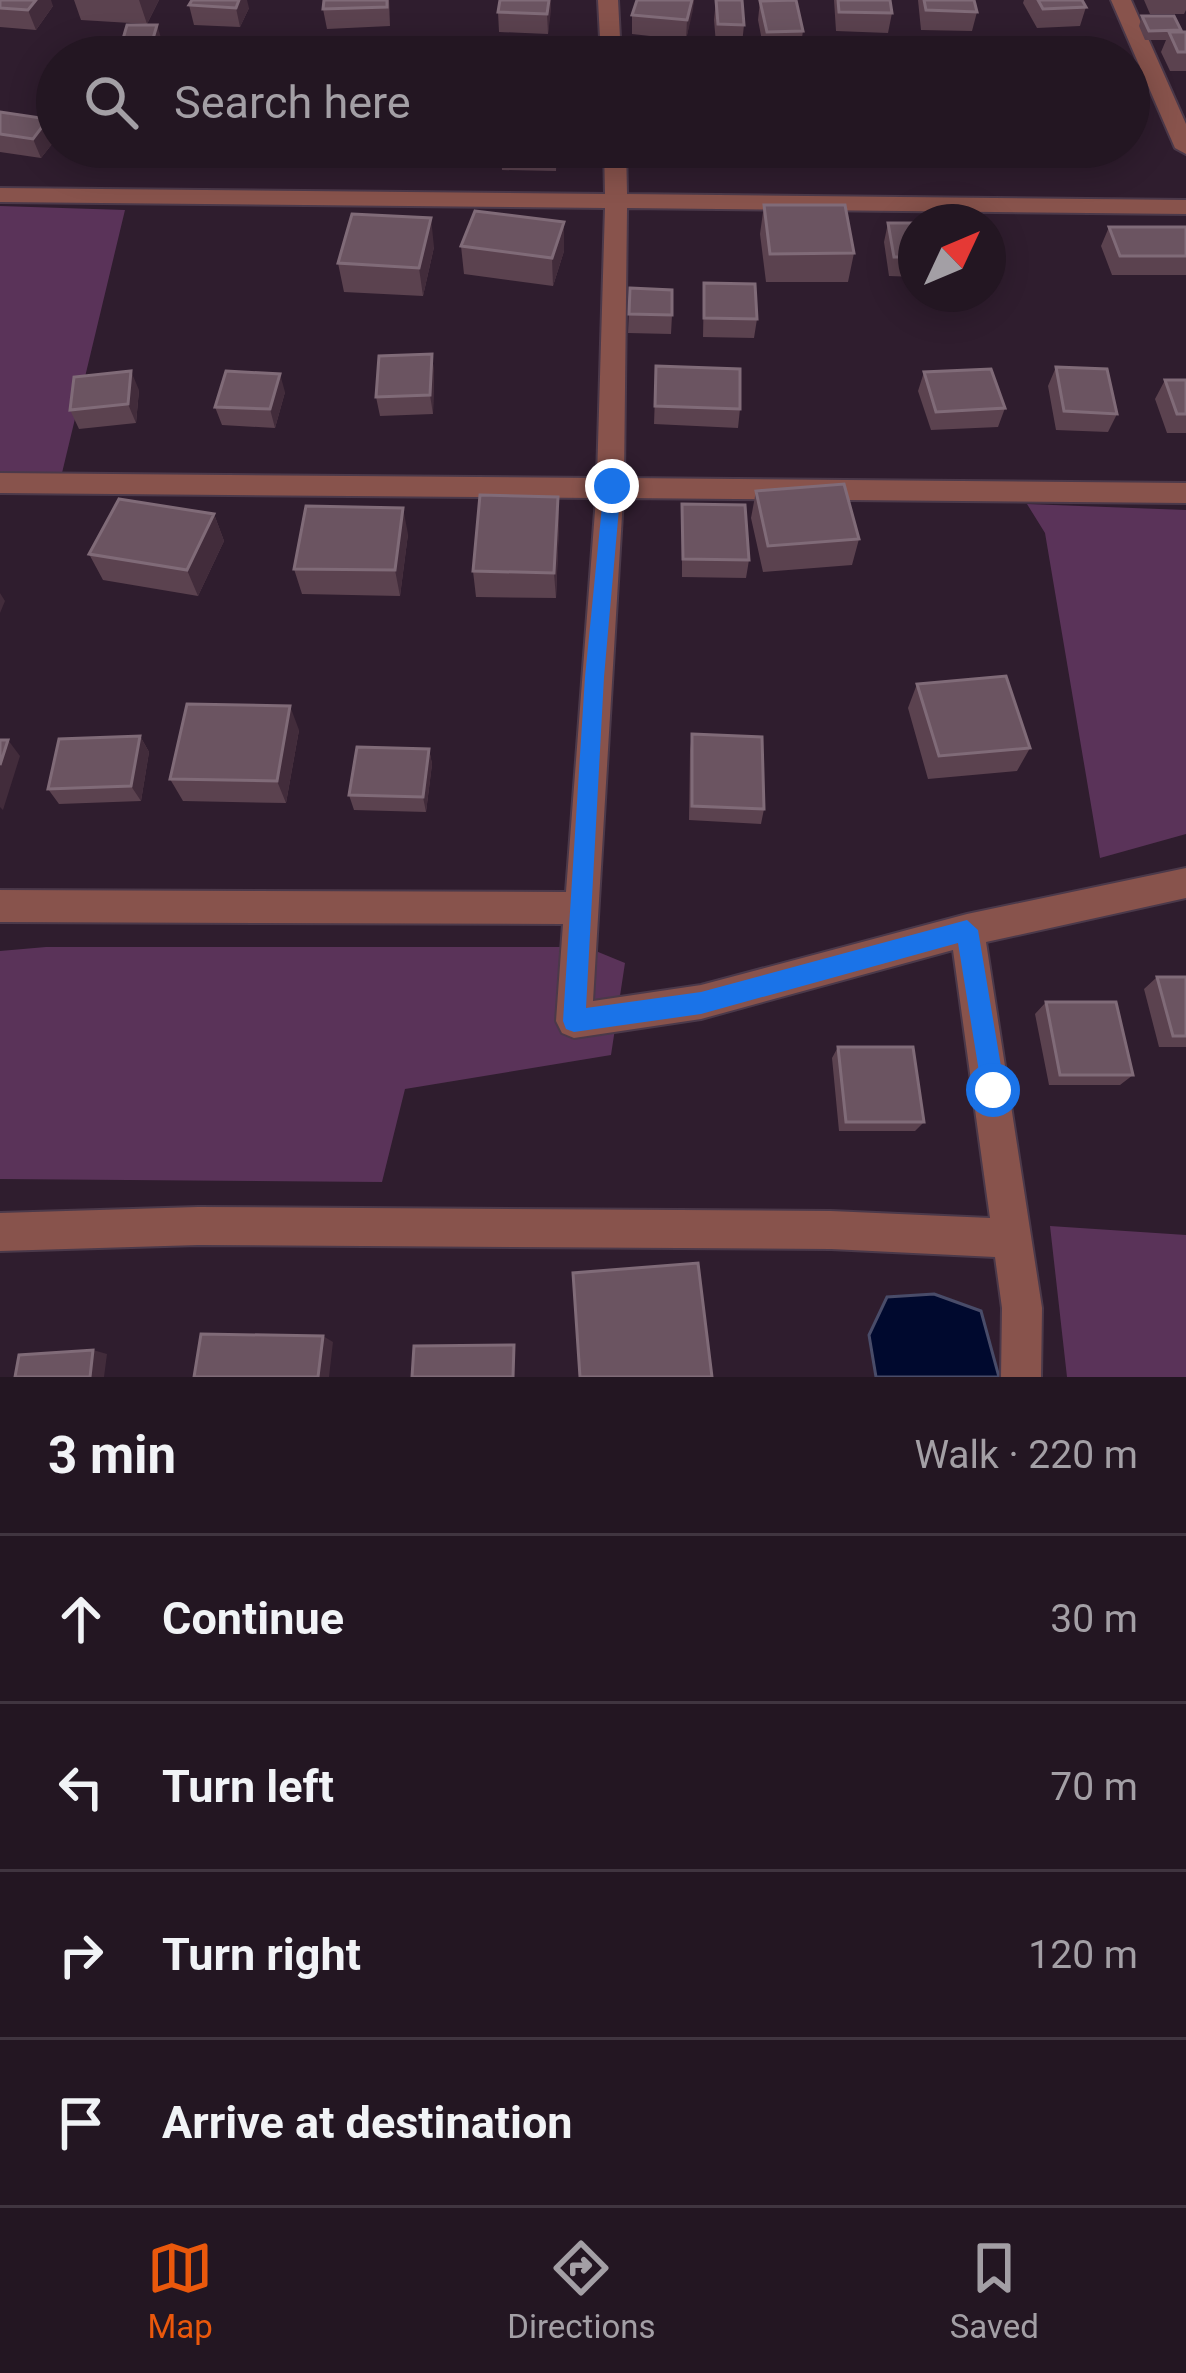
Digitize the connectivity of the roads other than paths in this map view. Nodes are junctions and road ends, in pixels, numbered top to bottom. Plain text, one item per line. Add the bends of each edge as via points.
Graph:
1 (608, 0) edge
2 (1120, 0) edge
3 (610, 36) edge
4 (1136, 36) edge
5 (1150, 67) edge
6 (1186, 148) edge
7 (614, 168) edge
8 (0, 195) edge
9 (615, 201) junction
10 (1186, 207) edge
11 (0, 483) edge
12 (612, 486) junction
13 (1186, 494) edge
14 (1186, 884) edge
15 (0, 906) edge
16 (581, 908) junction
17 (967, 930) junction
18 (0, 1232) edge
19 (1013, 1238) junction
20 (1021, 1377) edge

1 - 3 street
2 - 4 street
5 - 6 street
7 - 9 street
8 - 9 street
9 - 10 street
9 - 12 street
11 - 12 street
12 - 13 street
12 - 16 street
14 - 17 street
15 - 16 street
16 - 17 street via 574,1021 701,1003
17 - 19 street
18 - 19 street via 198,1226
19 - 20 street

